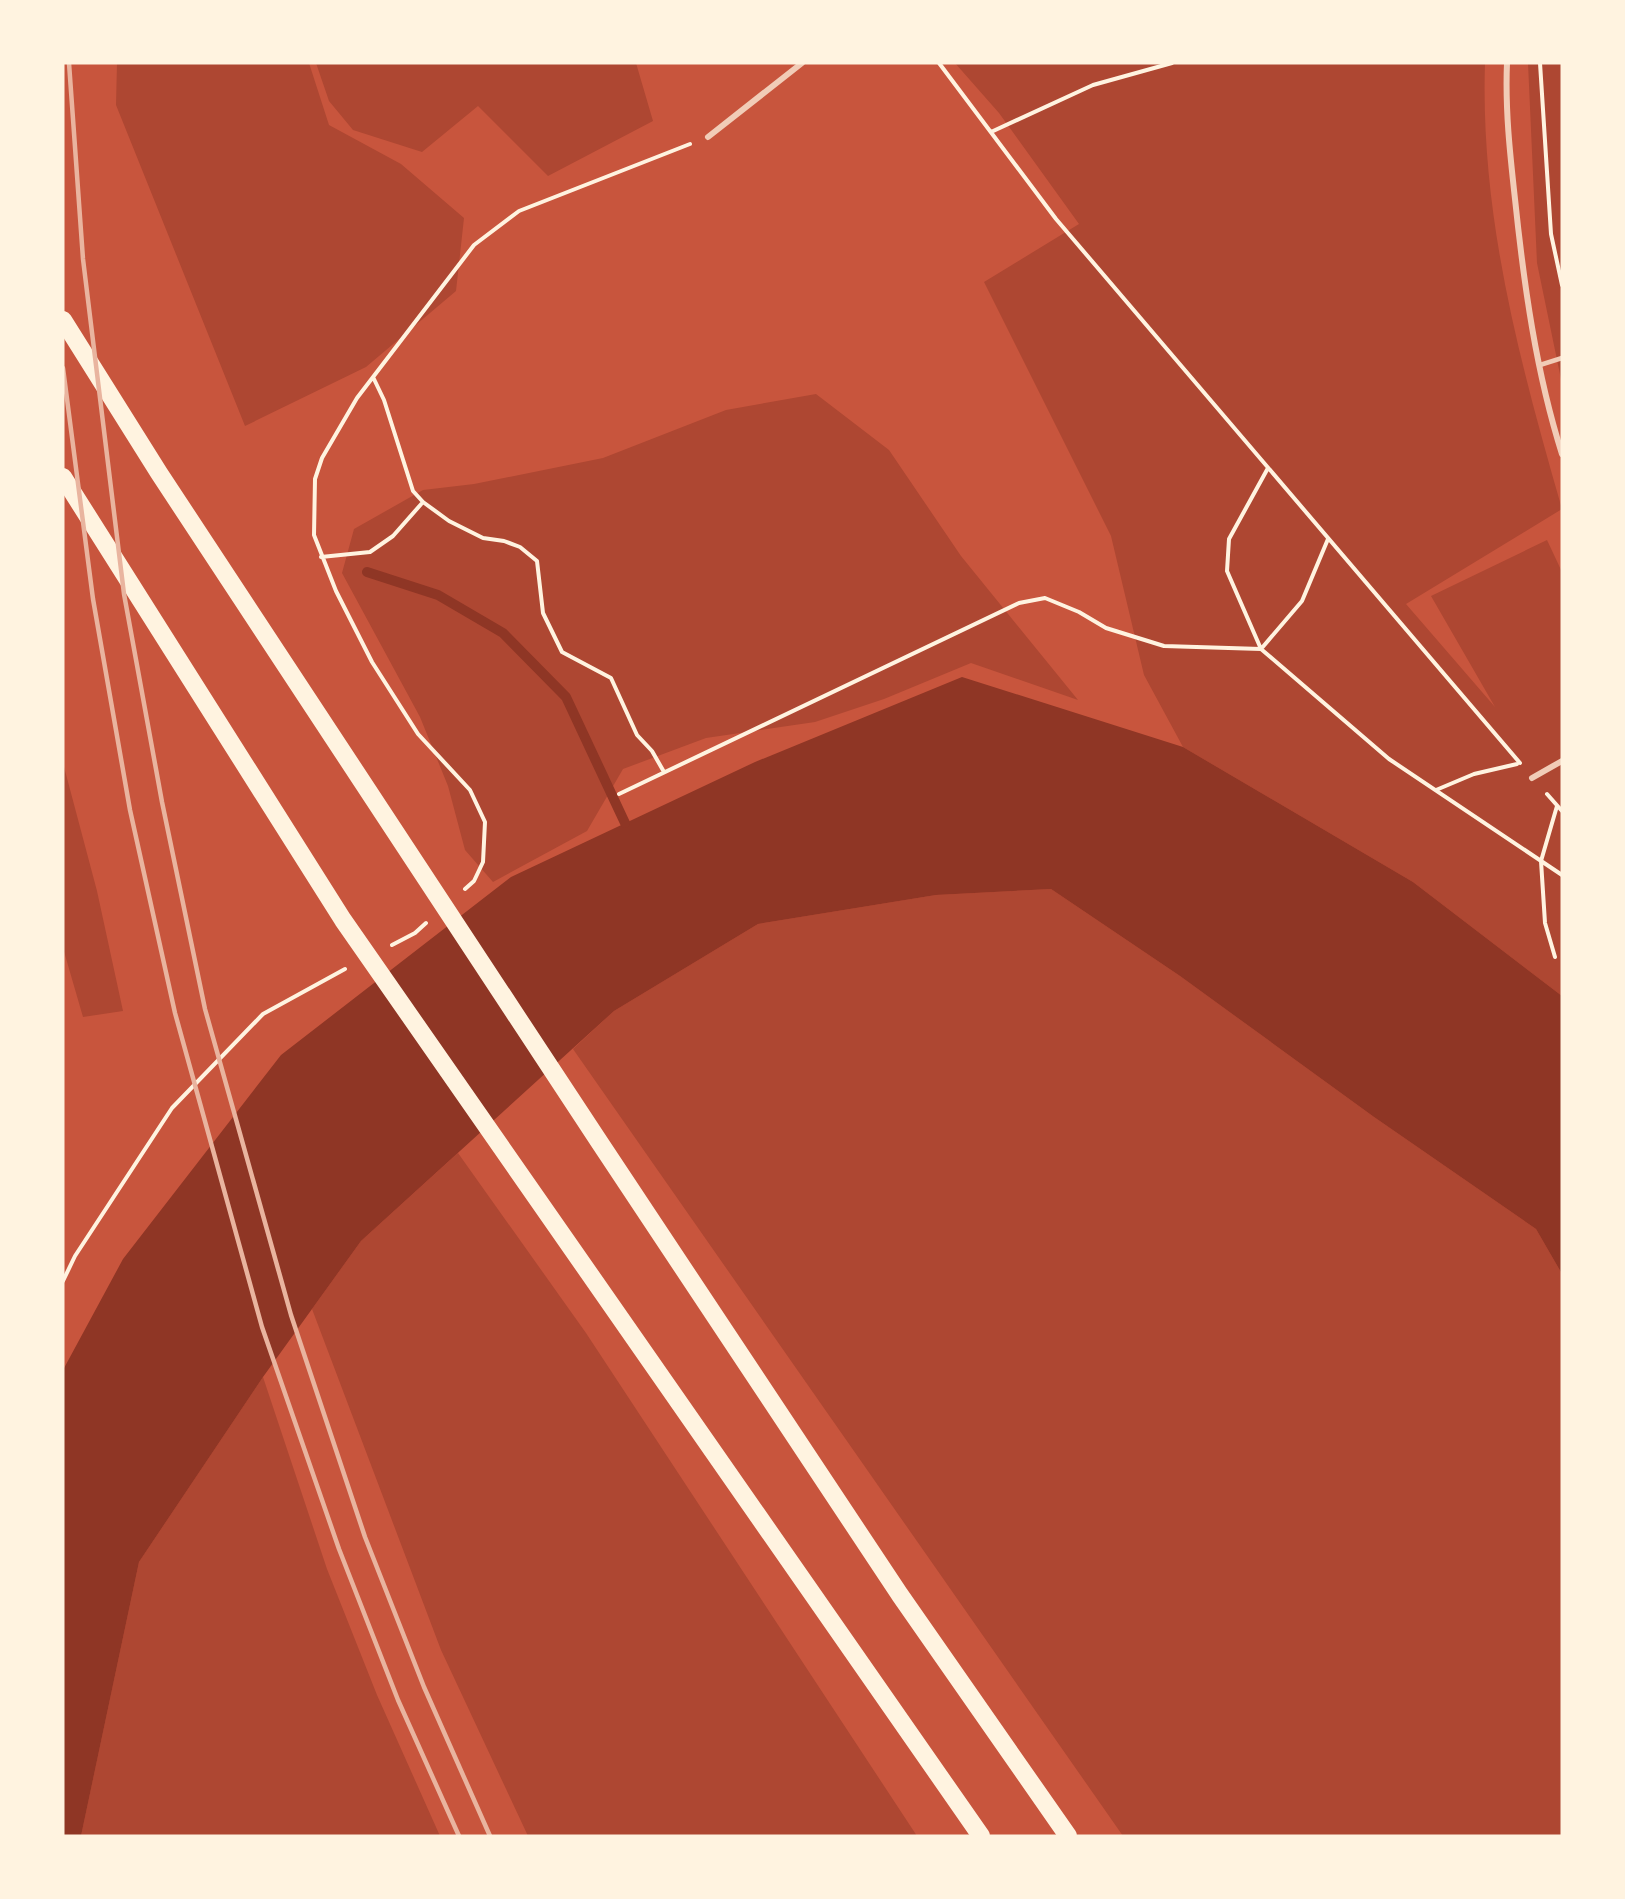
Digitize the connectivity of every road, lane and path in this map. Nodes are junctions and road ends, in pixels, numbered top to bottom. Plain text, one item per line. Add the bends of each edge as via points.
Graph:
1 (802, 63) edge
2 (939, 63) edge
3 (1172, 63) edge
4 (1507, 63) edge
5 (1540, 63) edge
6 (991, 132) junction
7 (708, 137) joint
8 (1562, 285) edge
9 (63, 320) edge
10 (399, 340) dead end
11 (1562, 358) edge
12 (1540, 365) junction
13 (373, 377) dead end
14 (1562, 454) edge
15 (1268, 468) junction
16 (63, 477) edge
17 (423, 502) junction
18 (1328, 539) junction
19 (321, 557) dead end
20 (1261, 649) junction
21 (1562, 760) edge
22 (1521, 764) junction
23 (664, 772) junction
24 (1532, 778) junction
25 (1435, 790) junction
26 (619, 794) dead end
27 (1557, 806) junction
28 (1562, 812) edge
29 (1541, 861) junction
30 (1562, 875) edge
31 (1555, 957) dead end
32 (981, 1836) edge
33 (1068, 1836) edge

1 - 7 street
2 - 6 path
3 - 6 path via 1093,85
4 - 12 street via 1505,104 1520,252
5 - 8 path via 1551,234
6 - 15 path via 1056,219
7 - 10 path via 519,211 499,224 474,244
9 - 33 highway via 159,473 893,1585
11 - 12 lane
12 - 14 street via 1547,406
13 - 17 path via 413,491
15 - 18 path
15 - 20 path via 1229,539 1227,571
16 - 32 highway via 343,920
17 - 19 path via 393,536 370,552
17 - 23 path via 449,521 483,538 520,547 537,561 543,613 562,652 611,678 638,735
18 - 20 path via 1302,601
18 - 22 path
20 - 23 path via 1164,646 1106,628 1045,598 1028,602
20 - 25 path via 1389,759
21 - 24 street
22 - 24 path
22 - 25 path via 1474,774
23 - 26 path
24 - 27 path
25 - 29 path
27 - 28 path
27 - 29 path
29 - 30 path
29 - 31 path via 1545,923

